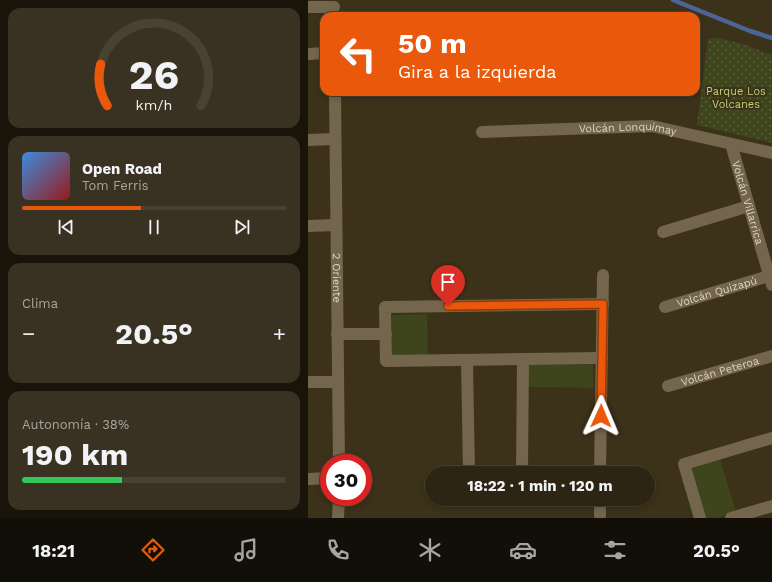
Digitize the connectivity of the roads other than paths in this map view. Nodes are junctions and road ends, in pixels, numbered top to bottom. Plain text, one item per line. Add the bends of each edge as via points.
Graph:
1 (308, 6) edge
2 (334, 8) edge
3 (308, 54) edge
4 (320, 54) edge
5 (335, 96) edge
6 (482, 132) dead end
7 (335, 139) junction
8 (308, 140) edge
9 (731, 144) junction
10 (772, 153) edge
11 (749, 206) junction
12 (336, 225) junction
13 (308, 226) edge
14 (663, 232) dead end
15 (603, 274) dead end
16 (771, 281) edge
17 (603, 304) junction
18 (665, 307) dead end
19 (337, 334) junction
20 (386, 334) junction
21 (772, 356) edge
22 (602, 358) junction
23 (523, 359) junction
24 (467, 360) junction
25 (308, 382) edge
26 (338, 382) junction
27 (668, 386) dead end
28 (772, 438) edge
29 (339, 454) edge
30 (469, 466) edge
31 (522, 466) edge
32 (600, 466) edge
33 (320, 478) edge
34 (308, 479) edge
35 (339, 506) edge
36 (600, 506) edge
37 (772, 506) edge
38 (600, 515) dead end
39 (338, 518) edge
40 (700, 518) edge
41 (731, 518) edge

1 - 2 street
3 - 4 street
5 - 7 street, 2 Oriente
6 - 9 street, Volcán Lonquimay via 652,126
7 - 8 street
7 - 12 street, 2 Oriente
9 - 10 street, Volcán Lonquimay
9 - 11 street, Volcán Villarrica
11 - 14 street
11 - 16 street, Volcán Villarrica
12 - 13 street
12 - 19 street, 2 Oriente
15 - 17 street
16 - 18 street, Volcán Quizapú
17 - 20 street via 385,307
17 - 22 street
19 - 20 street
19 - 26 street, 2 Oriente
20 - 24 street via 386,361
21 - 27 street, Volcán Peteroa
22 - 23 street
22 - 32 street
23 - 24 street
23 - 31 street
24 - 30 street
25 - 26 street
26 - 29 street, 2 Oriente
28 - 40 street via 684,464
33 - 34 street
35 - 39 street
36 - 38 street
37 - 41 street

